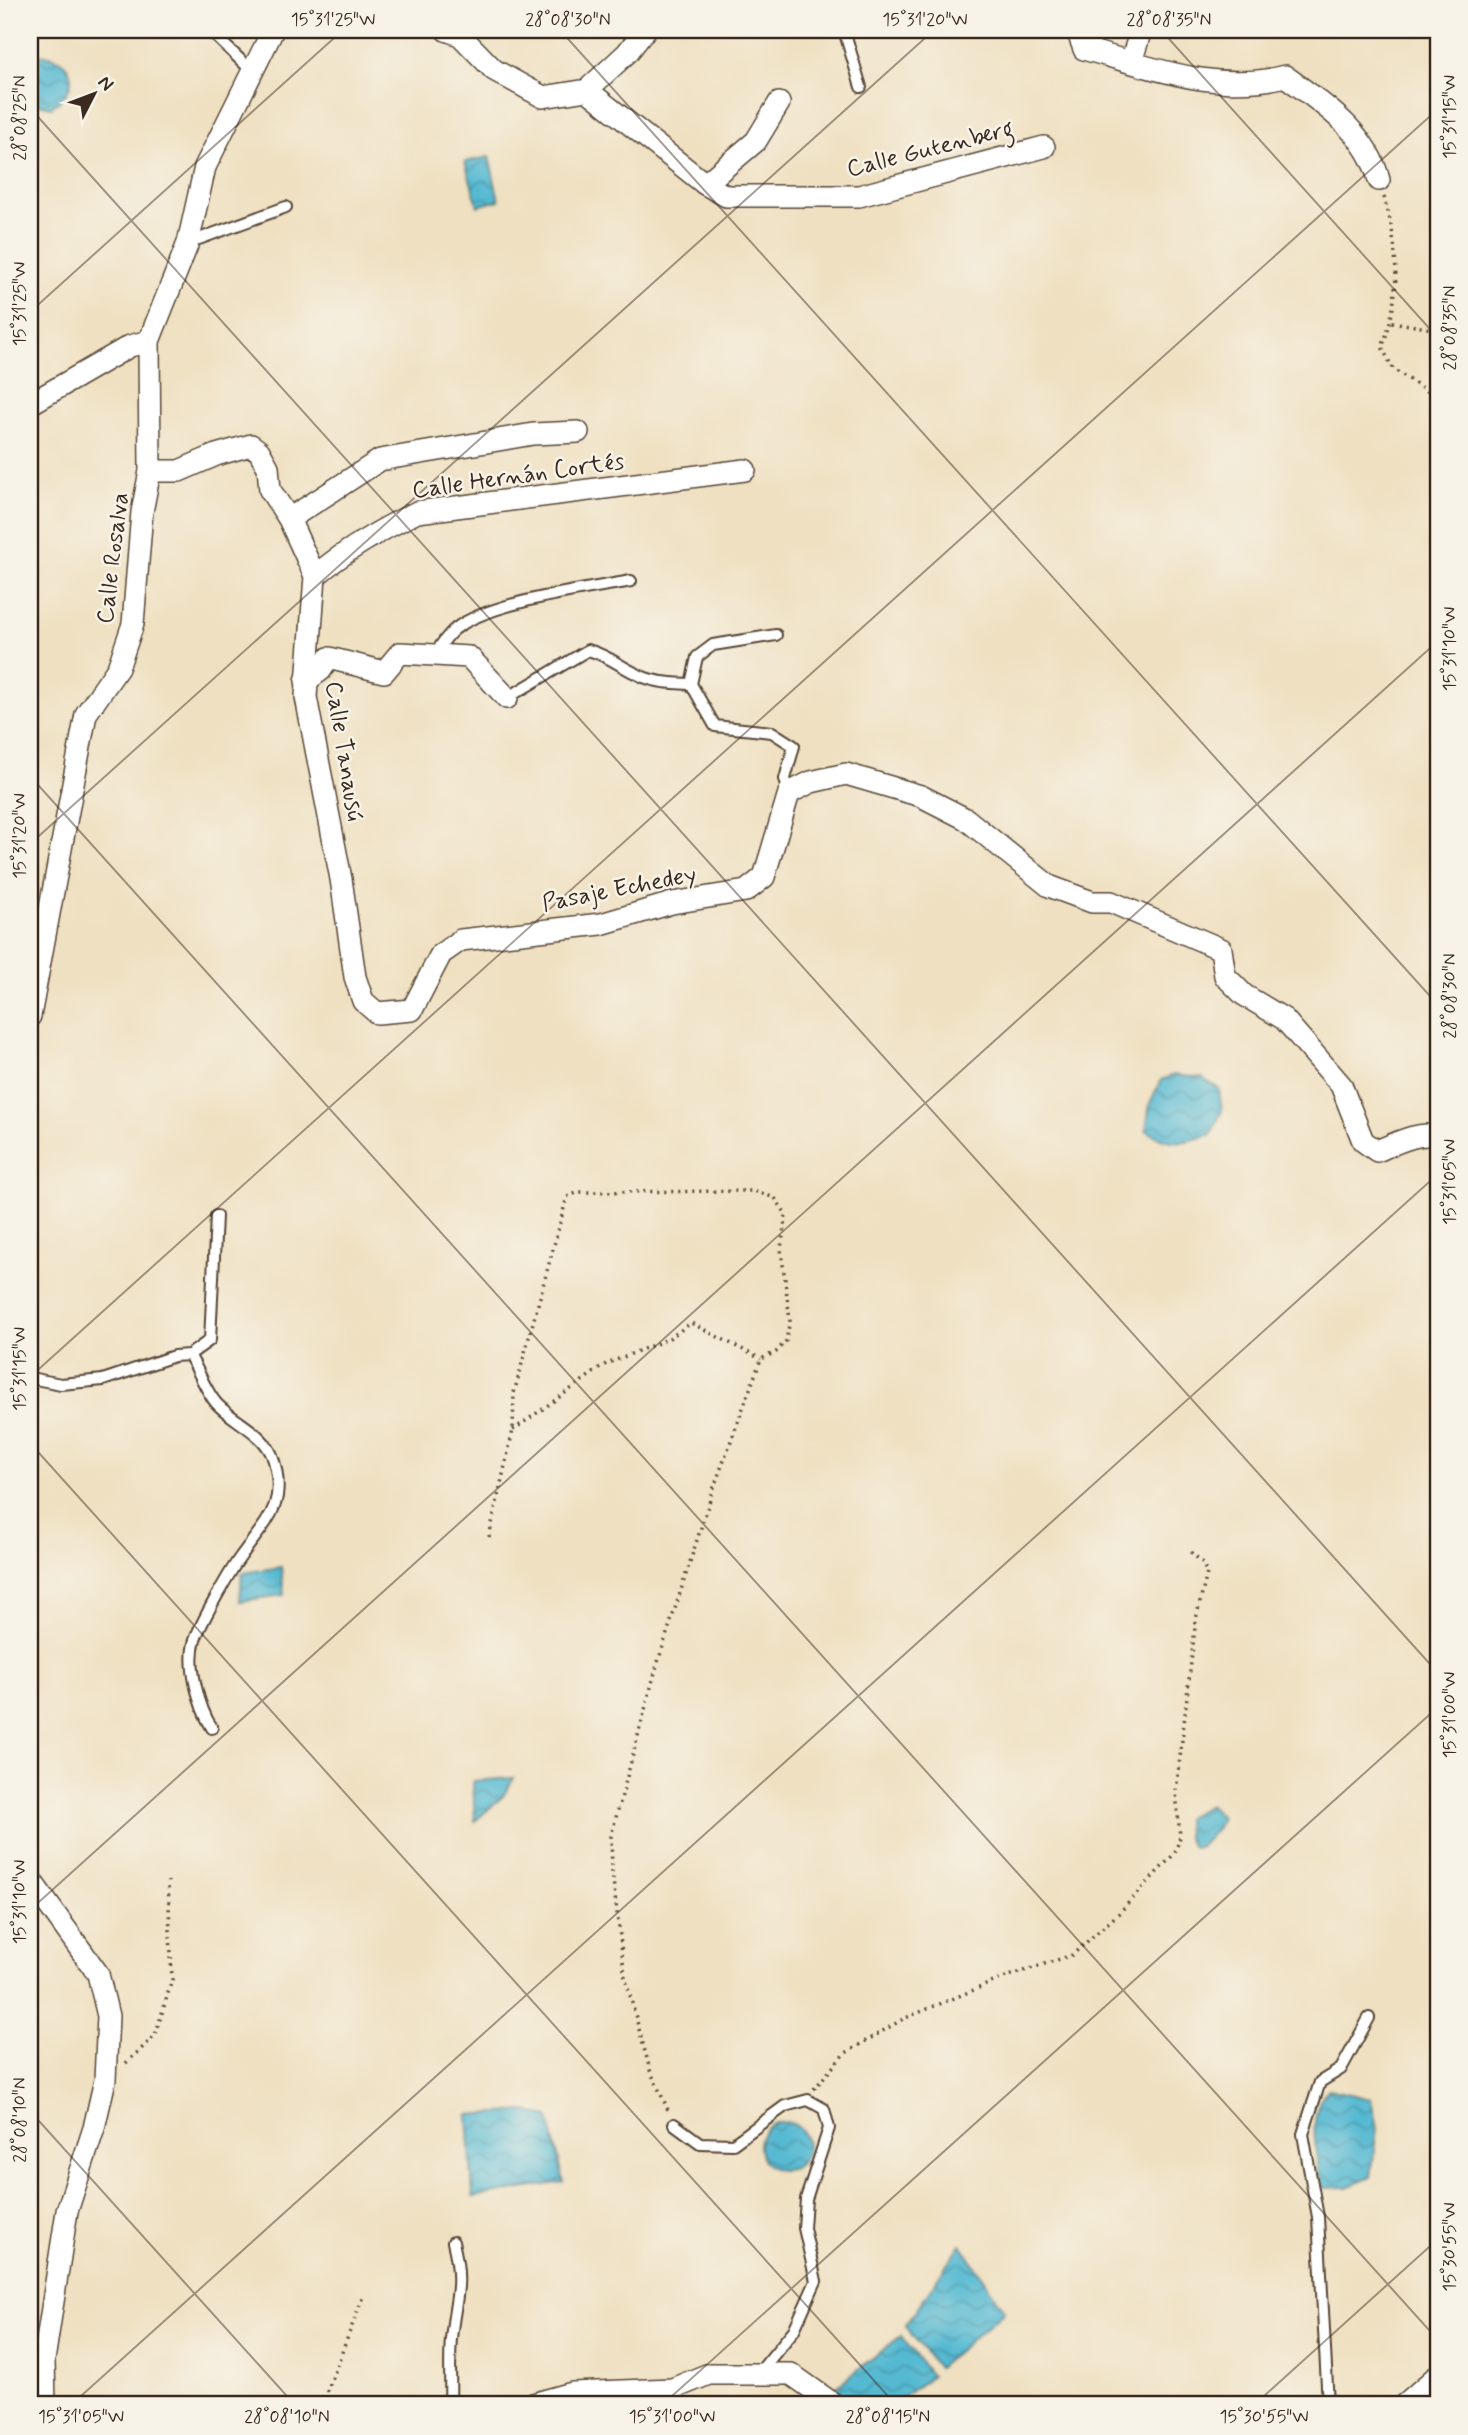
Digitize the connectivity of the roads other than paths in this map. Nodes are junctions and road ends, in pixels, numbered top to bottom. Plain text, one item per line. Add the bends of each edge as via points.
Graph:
1 (209, 30) edge
2 (273, 30) edge
3 (446, 30) edge
4 (645, 30) edge
5 (844, 30) edge
6 (1077, 30) edge
7 (1141, 30) edge
8 (1131, 62) junction
9 (251, 69) junction
10 (861, 87) dead end
11 (587, 90) junction
12 (779, 103) dead end
13 (1044, 147) dead end
14 (1379, 180) road end
15 (705, 184) junction
16 (286, 207) dead end
17 (188, 243) junction
18 (149, 341) junction
19 (30, 404) edge
20 (578, 432) dead end
21 (745, 470) dead end
22 (149, 471) junction
23 (289, 519) junction
24 (315, 576) junction
25 (631, 581) dead end
26 (776, 635) dead end
27 (434, 654) junction
28 (306, 681) junction
29 (691, 684) junction
30 (507, 698) joint
31 (789, 793) junction
32 (461, 940) joint
33 (30, 1016) edge
34 (1438, 1137) edge
35 (216, 1216) dead end
36 (188, 1355) junction
37 (30, 1378) edge
38 (212, 1727) dead end
39 (30, 1879) edge
40 (1369, 2018) dead end
41 (674, 2124) road end
42 (453, 2242) dead end
43 (758, 2374) junction
44 (1438, 2375) edge
45 (45, 2405) edge
46 (450, 2405) edge
47 (529, 2405) edge
48 (835, 2405) edge
49 (1328, 2405) edge
50 (1404, 2405) edge

1 - 9 lane
2 - 9 street
3 - 11 street via 460,35 494,70 543,97
4 - 11 street via 628,53
5 - 10 lane
6 - 8 street via 1084,49
7 - 8 street
8 - 14 street via 1180,76 1229,82 1260,83 1285,76 1338,115 1373,158
9 - 17 street via 205,167
11 - 15 street
12 - 15 street via 756,141
13 - 15 street, Calle Gutenberg via 859,196 726,196
16 - 17 lane
17 - 18 street
18 - 19 street via 130,346
18 - 22 street, Calle Rosalva
20 - 23 street via 533,434 380,460
21 - 24 street, Calle Hernán Cortés via 418,512 350,548
22 - 23 street, Calle Tanausú via 179,471 251,445 268,467 270,490
22 - 33 street, Calle Rosalva via 133,624 118,668 86,714
23 - 24 street, Calle Tanausú
24 - 28 street, Calle Tanausú
25 - 27 lane via 527,601 470,620 454,629
26 - 29 lane via 713,645 697,657
27 - 28 street via 400,653 384,672 329,658
27 - 30 street via 469,657
28 - 32 street, Calle Tanausú via 355,977 363,1001 377,1013 412,1010 441,954
29 - 30 lane via 638,675 610,656 588,650
29 - 31 lane via 715,726 772,732 794,746 785,779
31 - 32 street, Pasaje Echedey via 764,877 746,891 672,903 601,924
31 - 34 street via 846,774 921,796 966,820 1049,886 1092,902 1111,902 1221,949 1225,976 1244,995 1284,1019 1341,1085 1363,1140 1377,1151 1400,1141 1431,1134
35 - 36 lane via 210,1340
36 - 37 lane via 103,1380 61,1384
36 - 38 lane via 216,1404 266,1443 274,1460 279,1494 269,1522 240,1557 194,1642 201,1710
39 - 45 street via 98,1974 108,2016 105,2080 67,2211 44,2360
40 - 49 lane via 1341,2069 1320,2082 1303,2134 1318,2217
41 - 43 lane via 700,2143 733,2144 785,2106 808,2099 824,2109 829,2127 806,2199 804,2228 816,2281 794,2330
42 - 46 lane via 460,2297 451,2338
43 - 47 street via 709,2374 672,2389 572,2393
43 - 48 street via 791,2374
44 - 50 street

